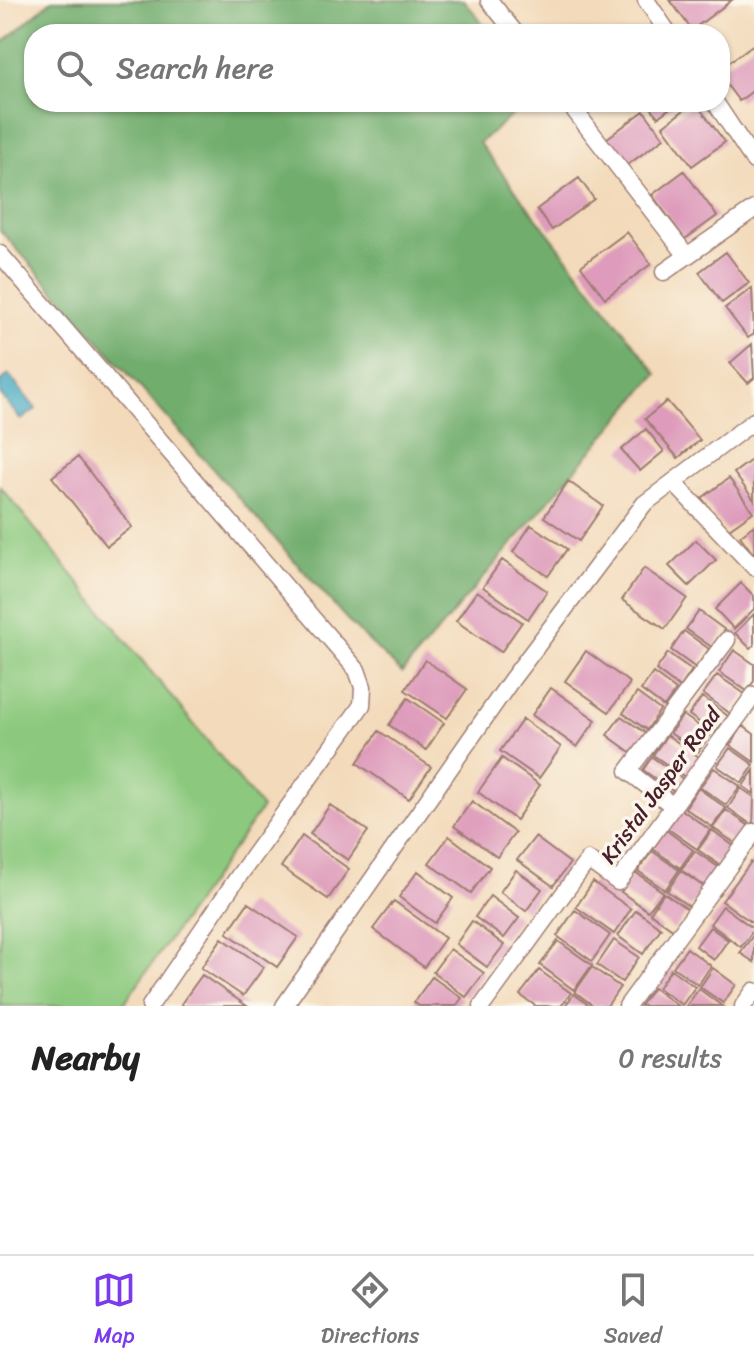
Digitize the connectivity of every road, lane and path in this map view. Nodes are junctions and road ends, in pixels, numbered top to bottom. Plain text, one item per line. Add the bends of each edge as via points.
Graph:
1 (489, 0) edge
2 (646, 0) edge
3 (508, 24) edge
4 (662, 24) edge
5 (576, 112) edge
6 (722, 112) edge
7 (754, 161) edge
8 (754, 209) edge
9 (0, 254) edge
10 (687, 256) junction
11 (664, 272) dead end
12 (754, 421) edge
13 (673, 482) junction
14 (754, 567) edge
15 (727, 640) dead end
16 (754, 695) edge
17 (673, 806) junction
18 (754, 832) edge
19 (754, 991) edge
20 (150, 1006) edge
21 (284, 1006) edge
22 (482, 1006) edge
23 (627, 1006) edge
24 (743, 1006) edge

1 - 3 street
2 - 4 street
5 - 10 street
6 - 7 street
8 - 10 street
9 - 20 street via 357,670 363,687 362,705
10 - 11 street
12 - 13 street
13 - 14 street
13 - 21 street via 644,504 512,679
15 - 17 street via 628,771
16 - 17 street, Kristal Jasper Road
17 - 22 street, Kristal Jasper Road via 618,882 588,860
18 - 23 street
19 - 24 street

